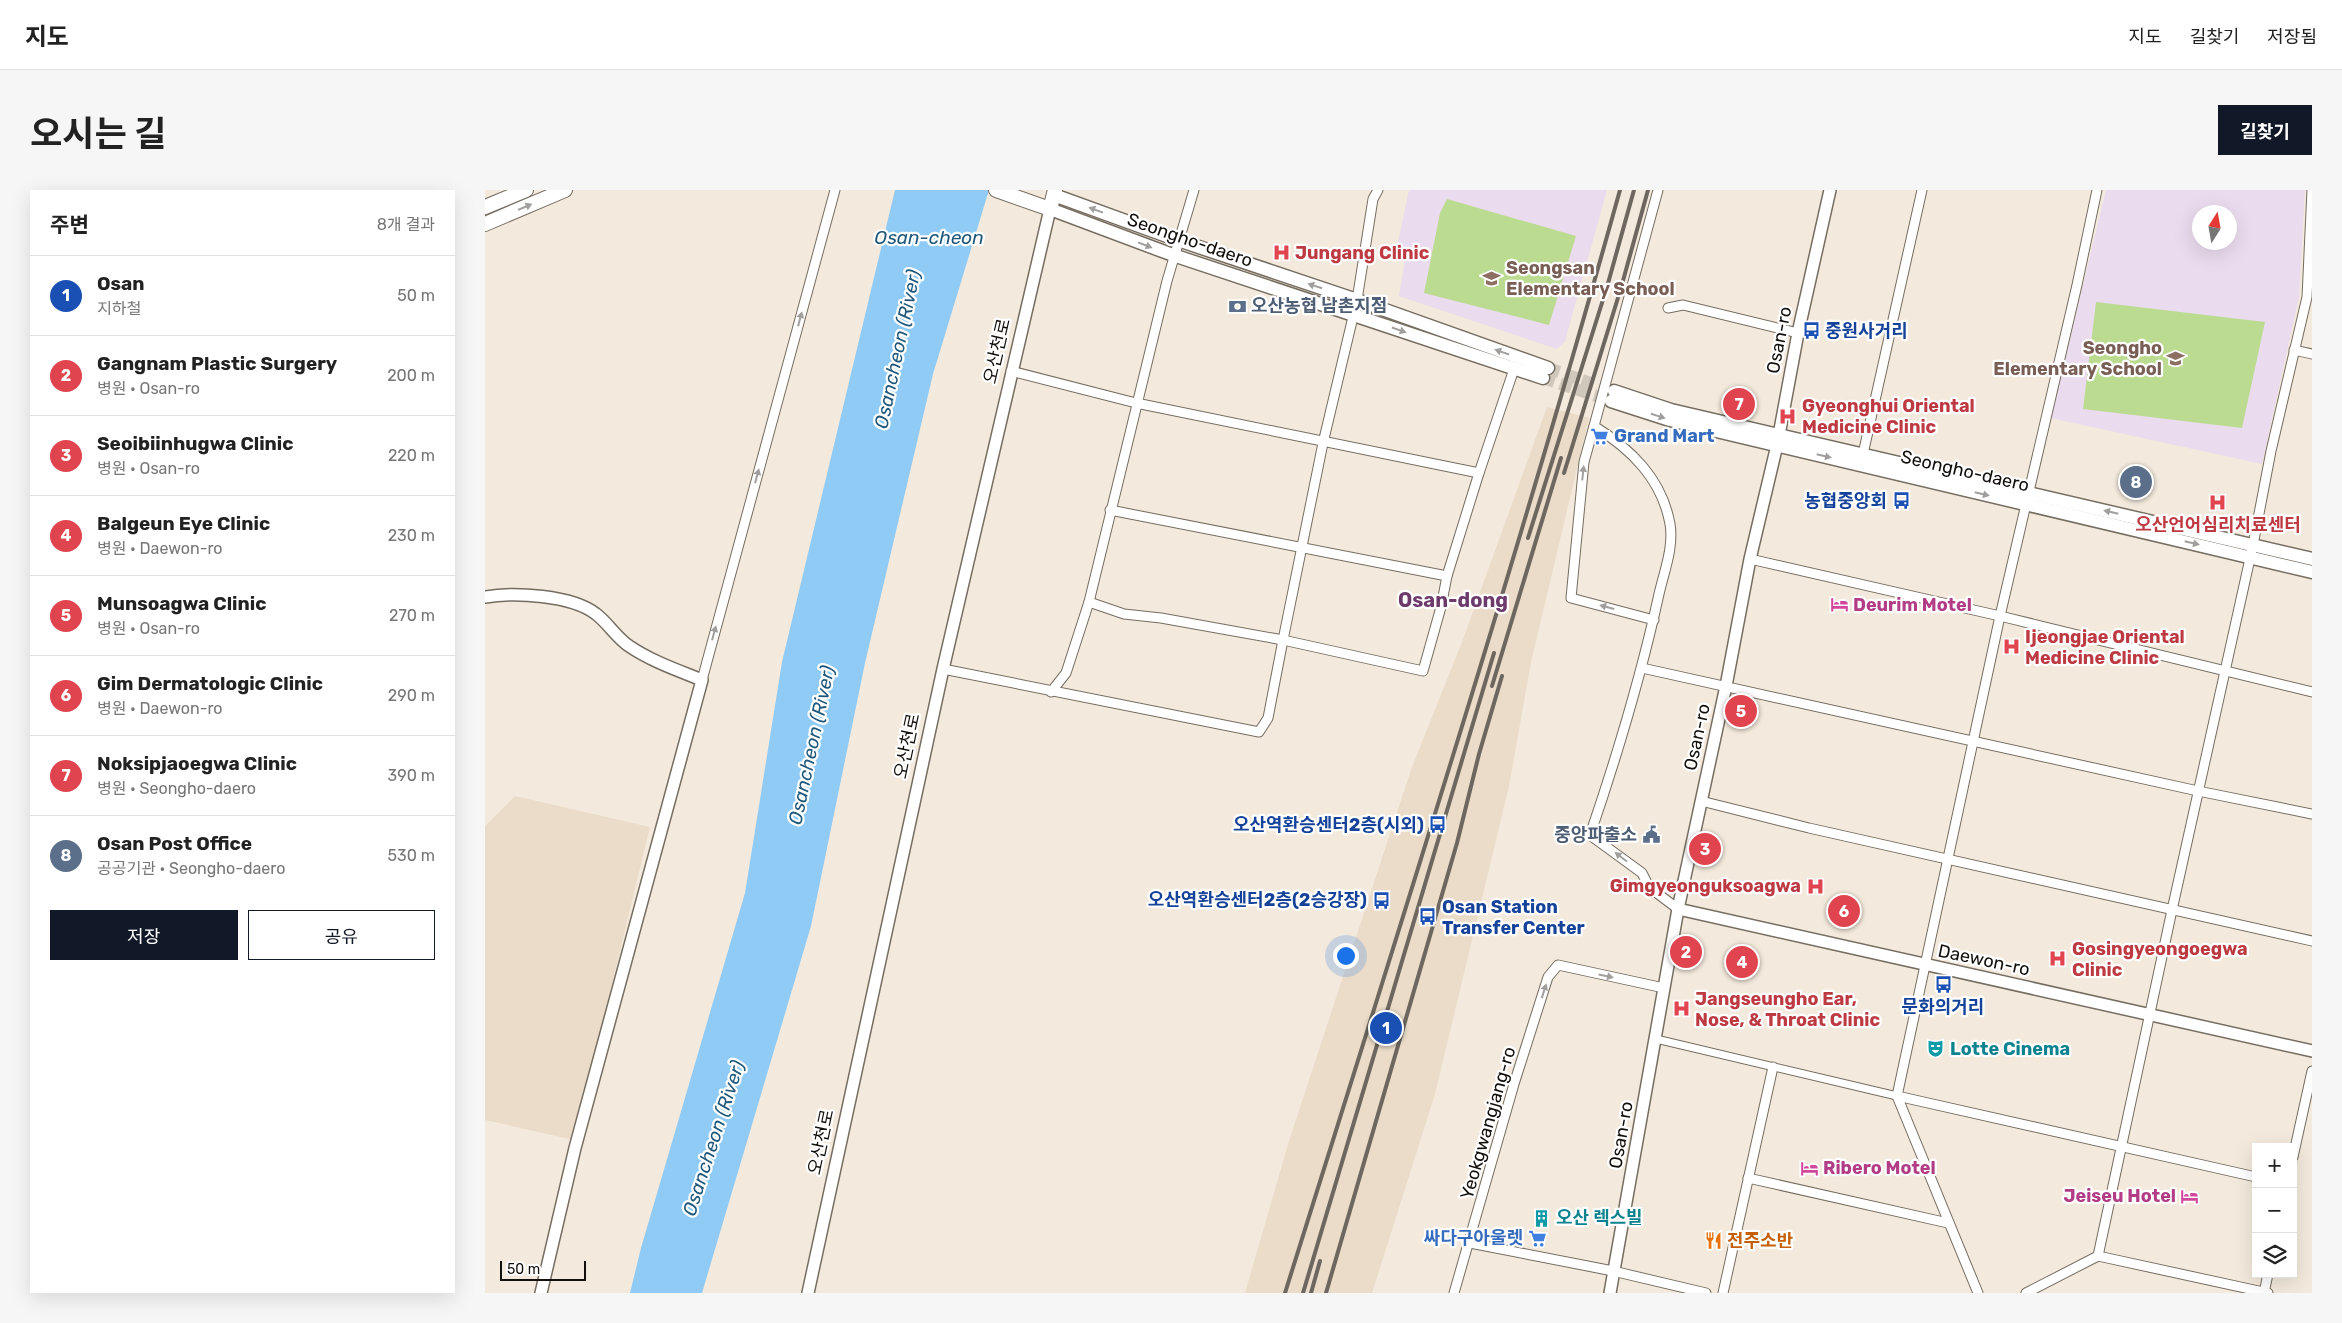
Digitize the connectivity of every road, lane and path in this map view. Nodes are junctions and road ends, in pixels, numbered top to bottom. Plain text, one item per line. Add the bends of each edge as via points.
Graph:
1 (526, 190) edge
2 (565, 190) edge
3 (835, 190) edge
4 (996, 190) edge
5 (1194, 190) edge
6 (1378, 190) edge
7 (1658, 190) edge
8 (1830, 190) edge
9 (1923, 190) edge
10 (2097, 190) edge
11 (2312, 190) edge
12 (1048, 191) edge
13 (1044, 206) junction
14 (485, 207) edge
15 (485, 224) edge
16 (1178, 240) junction
17 (1173, 255) junction
18 (1357, 300) junction
19 (1668, 308) dead end
20 (1353, 315) junction
21 (1798, 334) junction
22 (2294, 350) junction
23 (2312, 354) edge
24 (1514, 369) junction
25 (1011, 371) junction
26 (1613, 396) tunnel mouth
27 (1136, 403) junction
28 (1594, 426) junction
29 (1778, 440) junction
30 (1323, 442) junction
31 (1863, 454) junction
32 (1479, 474) junction
33 (2028, 499) junction
34 (1110, 510) junction
35 (1301, 548) junction
36 (2252, 551) junction
37 (1750, 559) junction
38 (2312, 559) edge
39 (2312, 572) edge
40 (1447, 576) junction
41 (485, 597) edge
42 (1089, 602) junction
43 (2000, 616) junction
44 (1654, 620) junction
45 (1283, 640) junction
46 (1641, 668) junction
47 (943, 669) junction
48 (2226, 671) junction
49 (701, 680) junction
50 (1726, 686) junction
51 (1051, 692) junction
52 (2312, 692) edge
53 (1973, 741) junction
54 (2198, 791) junction
55 (1701, 801) junction
56 (2312, 814) edge
57 (1947, 860) junction
58 (1678, 909) junction
59 (2172, 910) junction
60 (2312, 941) edge
61 (1924, 965) junction
62 (1665, 988) junction
63 (2149, 1014) junction
64 (1656, 1040) junction
65 (2312, 1051) edge
66 (1773, 1067) junction
67 (2312, 1071) edge
68 (1897, 1096) junction
69 (2296, 1143) edge
70 (2121, 1146) junction
71 (2252, 1175) edge
72 (1748, 1178) junction
73 (1949, 1222) junction
74 (1470, 1243) junction
75 (2098, 1256) junction
76 (1613, 1271) junction
77 (2267, 1278) edge
78 (541, 1293) edge
79 (808, 1293) edge
80 (1454, 1293) edge
81 (1610, 1293) edge
82 (1706, 1293) edge
83 (1723, 1293) edge
84 (1978, 1293) edge
85 (2026, 1293) edge
86 (2265, 1293) edge

1 - 14 main road
15 -> 2 main road
49 -> 3 street
4 - 13 main road, Seongho-daero
5 - 16 street
6 - 18 street via 1373,199
7 - 28 street
8 - 21 street, Osan-ro
9 - 31 street
10 - 33 street
11 - 22 street via 2307,296
12 - 13 main road
16 -> 12 main road, Seongho-daero
13 -> 17 main road, Seongho-daero
13 - 25 street, 오산천로
16 - 17 street
18 -> 16 main road, Seongho-daero
17 - 20 main road, Seongho-daero
17 - 27 street
18 - 20 street
24 -> 18 main road, Seongho-daero via 1545,373
19 - 21 street via 1683,305
20 -> 24 main road, Seongho-daero
20 - 30 street
21 - 29 street, Osan-ro
22 - 23 street
22 - 36 street
24 - 32 street
25 - 27 street
25 - 47 street, 오산천로
26 - 29 main road, Seongho-daero
27 - 30 street
27 - 34 street
28 - 44 street via 1642,463 1665,503 1672,539
44 -> 28 street via 1571,598 1584,462
29 - 31 main road, Seongho-daero
29 -> 33 main road, Seongho-daero
29 - 37 street, Osan-ro
30 - 32 street
30 - 35 street
31 - 33 main road, Seongho-daero
32 - 40 street
33 - 36 main road, Seongho-daero
33 - 43 street
34 - 35 street
34 - 42 street
35 - 40 street
35 - 45 street
36 - 38 main road, Seongho-daero
36 - 39 main road, Seongho-daero
36 - 48 street
37 - 43 street
37 - 50 street, Osan-ro
40 - 45 street via 1423,671
41 - 49 street via 568,599 595,613 627,645 659,663
42 - 45 street via 1124,614
42 - 51 street via 1066,674
43 - 48 street
43 - 53 street
44 - 46 street
45 - 51 street via 1268,718 1259,732
46 - 50 street
58 -> 46 street via 1649,887 1642,873 1591,834 1615,763
47 - 51 street
47 - 79 street, 오산천로
48 - 52 street
48 - 54 street
49 - 78 street via 575,1148
50 - 53 street
50 - 55 street, Osan-ro
53 - 54 street
53 - 57 street
54 - 56 street
54 - 59 street
55 - 57 street
55 - 58 street, Osan-ro
57 - 59 street
57 - 61 street
58 - 61 street, Daewon-ro
58 - 62 street, Osan-ro
59 - 60 street
59 - 63 street
61 - 63 street, Daewon-ro
61 - 68 street
62 - 64 street, Osan-ro
74 -> 62 street, Yeokgwangjang-ro via 1514,1084 1548,977 1558,965
63 - 65 street, Daewon-ro
63 - 70 street
64 - 66 street
64 - 76 street, Osan-ro
66 - 68 street
66 - 72 street
67 - 69 street
68 - 70 street
68 - 73 street
70 - 71 street
70 - 75 street
72 - 73 street
72 - 83 street
73 - 84 street
74 - 76 street
74 - 80 street, Yeokgwangjang-ro
75 - 85 street
75 - 86 street
76 - 81 street, Osan-ro
76 - 82 street
77 - 86 street

